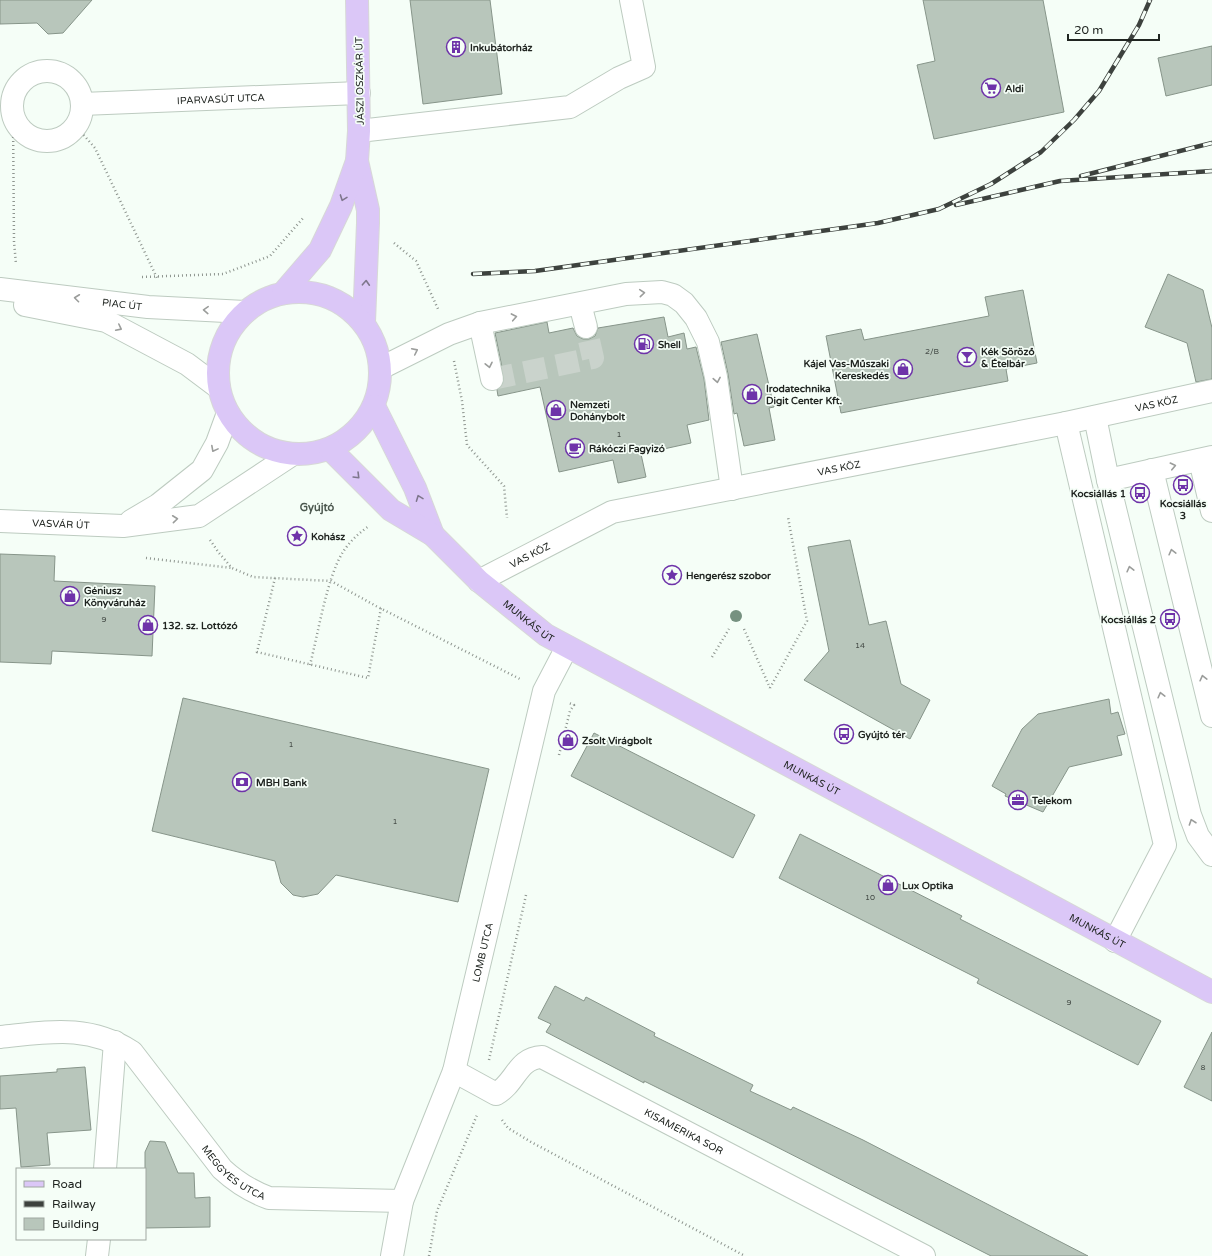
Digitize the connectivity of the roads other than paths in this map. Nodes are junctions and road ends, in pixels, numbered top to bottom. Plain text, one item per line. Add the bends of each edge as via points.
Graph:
1 (357, 0) edge
2 (632, 0) edge
3 (359, 93) junction
4 (82, 104) junction
5 (360, 131) junction
6 (357, 161) junction
7 (0, 289) edge
8 (283, 293) junction
9 (0, 300) edge
10 (580, 304) junction
11 (245, 312) junction
12 (364, 322) junction
13 (480, 323) junction
14 (586, 327) tunnel mouth
15 (381, 368) junction
16 (492, 379) dead end
17 (219, 388) junction
18 (1212, 391) edge
19 (374, 406) junction
20 (228, 413) junction
21 (1094, 417) junction
22 (1066, 423) junction
23 (330, 449) junction
24 (292, 454) junction
25 (1206, 458) edge
26 (1152, 470) junction
27 (1108, 480) junction
28 (732, 489) junction
29 (1212, 511) edge
30 (0, 521) edge
31 (123, 526) junction
32 (433, 535) junction
33 (479, 581) junction
34 (567, 647) junction
35 (1212, 716) edge
36 (1212, 855) edge
37 (1115, 941) junction
38 (1212, 992) edge
39 (0, 1037) edge
40 (116, 1042) junction
41 (454, 1071) junction
42 (105, 1168) edge
43 (402, 1201) junction
44 (99, 1240) edge
45 (97, 1256) edge
46 (392, 1256) edge
47 (924, 1256) edge

1 - 3 main road, JÁSZI OSZKÁR ÚT
2 - 5 street via 644,67 619,78 570,107
3 - 4 street, IPARVASÚT UTCA
3 - 5 main road, JÁSZI OSZKÁR ÚT
4 - 4 street via 76,126 68,135 57,140 34,139 24,133 13,113 16,91 32,75 43,72 54,72 74,83 80,93
5 - 6 main road, JÁSZI OSZKÁR ÚT
6 -> 8 main road via 320,250
12 -> 6 main road via 368,210
11 -> 7 street, PIAC ÚT via 148,306
8 - 11 main road via 263,300
8 - 12 main road via 319,293 336,300
9 -> 17 street via 106,321 187,364
13 -> 10 street
10 - 14 street
10 -> 28 street via 626,294 662,292 673,295 684,303 696,318 708,342 716,377
11 - 17 main road via 234,324 221,349
12 - 15 main road via 376,344
15 -> 13 street via 449,334
13 -> 16 street
15 - 19 main road via 380,388
17 - 20 main road
18 - 21 street, VAS KÖZ
19 - 23 main road via 364,424
32 -> 19 main road via 415,488
20 - 24 main road via 240,429 255,442 273,450
20 -> 31 street via 217,443 202,470 158,505
21 - 22 street, VAS KÖZ
21 - 27 street
22 - 28 street, VAS KÖZ
22 - 37 street via 1165,845
23 - 24 main road
23 -> 32 main road via 391,510
31 -> 24 street, VASVÁR ÚT via 199,516
26 -> 25 street
25 - 29 street
26 - 27 street
35 -> 26 street
36 -> 27 street via 1198,836 1190,815
28 - 33 street, VAS KÖZ via 612,512
30 - 31 street, VASVÁR ÚT
32 - 33 main road, MUNKÁS ÚT
33 - 34 main road, MUNKÁS ÚT via 546,635
34 - 37 main road, MUNKÁS ÚT
34 - 41 street, LOMB UTCA via 544,691
37 - 38 main road, MUNKÁS ÚT
39 - 40 street, MEGGYES UTCA via 57,1032 88,1033
40 - 42 street
40 - 43 street, MEGGYES UTCA via 132,1052 222,1169 236,1182 253,1192 269,1198
41 - 43 street, LOMB UTCA
41 - 47 street, KISAMERIKA SOR via 496,1094 504,1089 525,1062 533,1057 542,1056
43 - 46 street, LOMB UTCA
44 - 45 street

